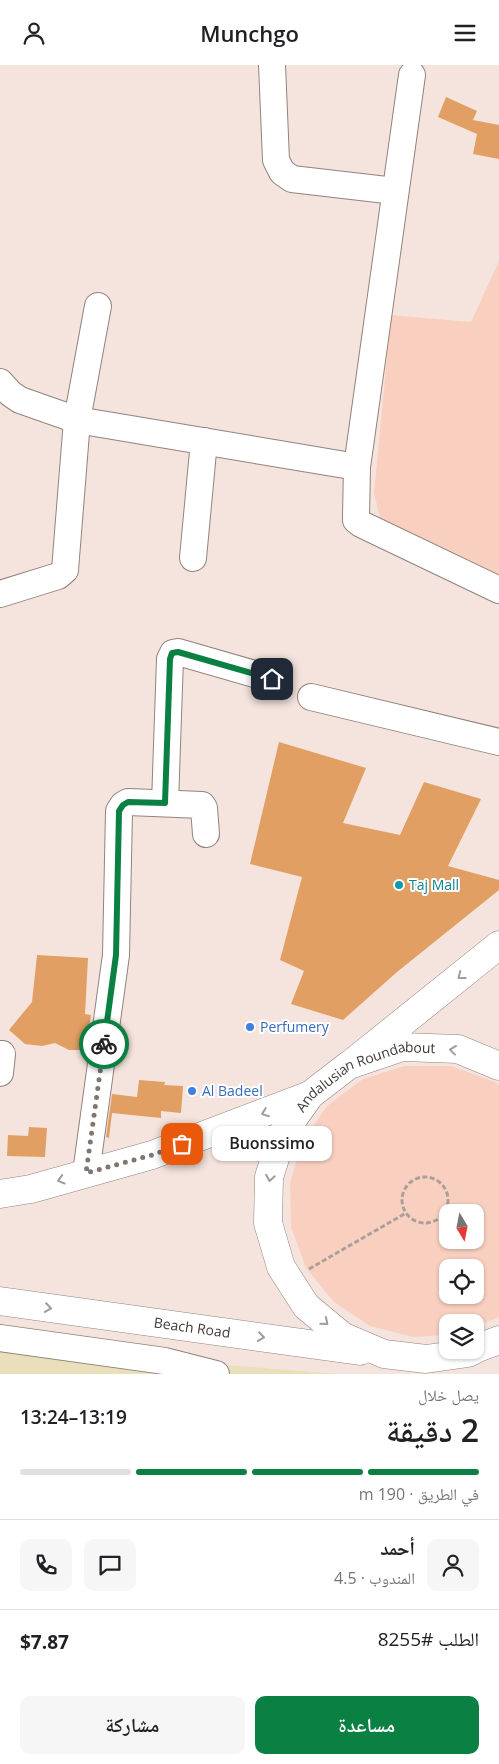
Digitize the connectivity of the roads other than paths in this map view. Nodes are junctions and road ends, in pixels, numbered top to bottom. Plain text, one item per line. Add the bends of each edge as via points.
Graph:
1 (272, 65) edge
2 (412, 75) dead end
3 (395, 191) junction
4 (98, 306) dead end
5 (0, 382) edge
6 (77, 420) junction
7 (204, 441) junction
8 (358, 467) junction
9 (193, 558) dead end
10 (499, 590) edge
11 (0, 594) edge
12 (272, 679) dead end
13 (311, 697) dead end
14 (499, 743) edge
15 (165, 803) junction
16 (206, 834) dead end
17 (499, 945) edge
18 (349, 1065) junction
19 (499, 1066) edge
20 (310, 1095) junction
21 (86, 1173) junction
22 (0, 1194) edge
23 (0, 1301) edge
24 (0, 1338) edge
25 (499, 1340) edge
26 (484, 1346) edge
27 (384, 1354) junction
28 (439, 1357) edge
29 (163, 1367) edge
30 (216, 1374) edge

1 - 3 street via 276,160 282,172 292,179
2 - 3 street
3 - 8 street
4 - 6 street
5 - 6 street via 20,400
6 - 7 street
6 - 11 street via 65,570 58,576
7 - 8 street
7 - 9 street
8 - 10 street via 356,520
12 - 15 street via 172,653
13 - 14 street
15 - 16 street via 202,805
15 - 21 street via 128,802 119,811 116,955
17 -> 18 main road
19 -> 18 main road, Andalusian Roundabout via 458,1049 402,1047
18 - 20 main road, Andalusian Roundabout
20 -> 21 main road via 152,1155
20 -> 27 main road, Andalusian Roundabout via 283,1133 269,1177 268,1223 281,1267 306,1306 342,1336
21 -> 22 main road
23 -> 27 main road, Beach Road
24 - 29 street
25 - 26 main road, Andalusian Roundabout
27 - 28 main road, Andalusian Roundabout via 426,1359
29 - 30 street

